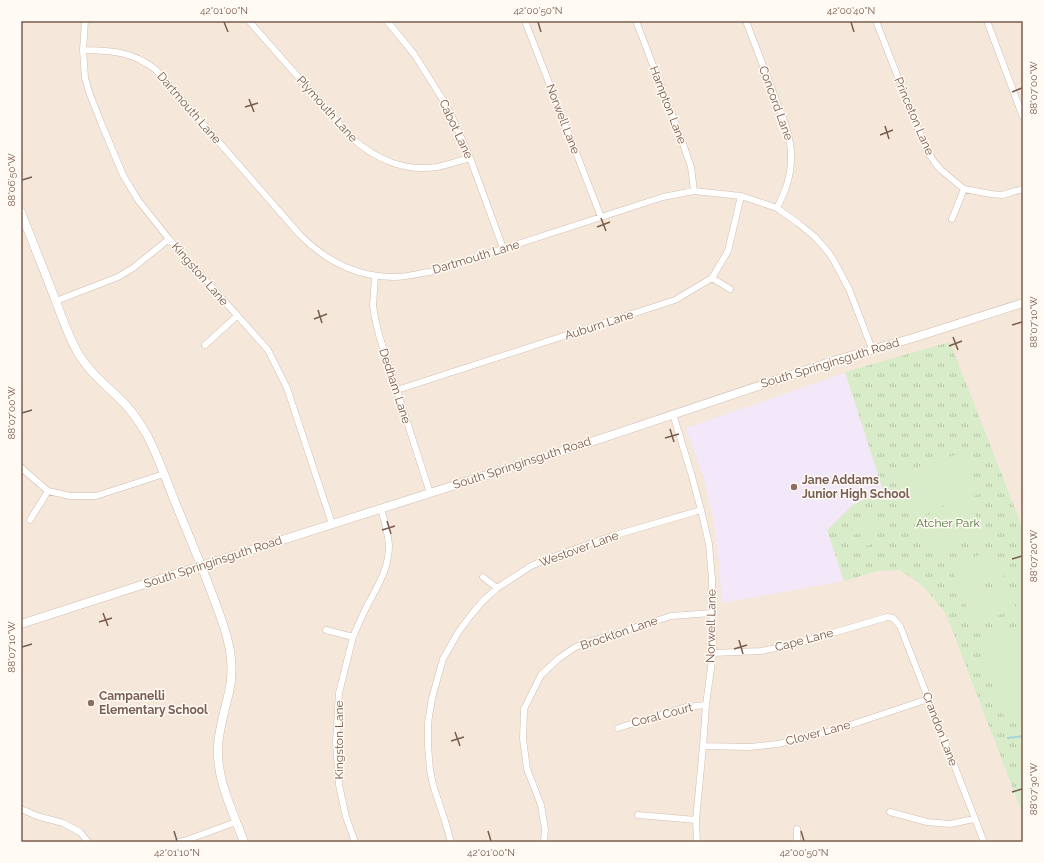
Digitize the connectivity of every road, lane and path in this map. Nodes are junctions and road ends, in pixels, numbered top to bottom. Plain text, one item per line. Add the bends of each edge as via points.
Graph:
1 (85, 21) edge
2 (249, 21) edge
3 (387, 21) edge
4 (525, 21) edge
5 (636, 21) edge
6 (746, 21) edge
7 (876, 21) edge
8 (987, 21) edge
9 (83, 50) junction
10 (1023, 116) edge
11 (470, 158) junction
12 (964, 189) junction
13 (1023, 189) edge
14 (694, 191) junction
15 (741, 196) junction
16 (777, 208) junction
17 (21, 212) edge
18 (601, 217) junction
19 (952, 219) dead end
20 (170, 239) junction
21 (503, 248) junction
22 (375, 276) junction
23 (712, 278) junction
24 (730, 289) dead end
25 (56, 301) junction
26 (1023, 303) edge
27 (237, 316) junction
28 (205, 345) dead end
29 (872, 349) junction
30 (397, 390) junction
31 (673, 414) junction
32 (21, 467) edge
33 (164, 474) junction
34 (48, 491) junction
35 (430, 493) junction
36 (381, 508) junction
37 (701, 510) junction
38 (30, 520) dead end
39 (332, 524) junction
40 (201, 566) junction
41 (483, 576) dead end
42 (497, 588) junction
43 (712, 613) junction
44 (893, 618) joint
45 (21, 624) edge
46 (326, 630) dead end
47 (353, 637) junction
48 (713, 653) junction
49 (928, 699) junction
50 (706, 705) junction
51 (618, 728) dead end
52 (703, 746) junction
53 (21, 809) edge
54 (890, 812) dead end
55 (638, 815) dead end
56 (974, 819) junction
57 (696, 820) junction
58 (236, 822) junction
59 (797, 829) dead end
60 (88, 842) edge
61 (178, 842) edge
62 (244, 842) edge
63 (355, 842) edge
64 (451, 842) edge
65 (544, 842) edge
66 (697, 842) edge
67 (797, 842) edge
68 (984, 842) edge

1 - 9 street, Kingston Lane
2 - 11 street, Plymouth Lane via 352,138 375,156 387,162 420,168 438,167
3 - 11 street, Cabot Lane via 414,54 443,100
4 - 18 street, Norwell Lane
5 - 14 street, Hampton Lane via 681,138 691,168
6 - 16 street, Concord Lane via 786,125 791,145 790,174
7 - 12 street, Princeton Lane via 926,149 934,163
8 - 10 street
9 - 20 street, Kingston Lane via 89,92 123,174 138,200
9 - 22 street, Dartmouth Lane via 123,53 149,65 310,245 340,265
11 - 21 street, Cabot Lane
12 - 13 street, Princeton Lane via 992,194
12 - 19 street
14 - 15 street, Dartmouth Lane
14 - 18 street, Dartmouth Lane via 664,197
15 - 16 street, Dartmouth Lane
15 - 23 street, Auburn Lane via 728,252
16 - 29 street, Dartmouth Lane via 809,231 834,261 849,288
17 - 25 street
18 - 21 street, Dartmouth Lane
20 - 25 street via 123,274
20 - 27 street, Kingston Lane
21 - 22 street, Dartmouth Lane via 413,275
22 - 30 street, Dedham Lane via 375,318
23 - 24 street
23 - 30 street, Auburn Lane via 675,300
25 - 33 street via 78,353 140,423 156,452
26 - 29 street, South Springinsguth Road
27 - 28 street
27 - 39 street, Kingston Lane via 268,350 287,388
29 - 31 street, South Springinsguth Road
30 - 35 street, Dedham Lane
31 - 35 street, South Springinsguth Road
31 - 37 street, Norwell Lane
32 - 34 street
33 - 34 street via 96,496 70,496
33 - 40 street
34 - 38 street
35 - 36 street, South Springinsguth Road
36 - 39 street, South Springinsguth Road
36 - 47 street, Kingston Lane via 388,533 388,561
37 - 42 street, Westover Lane via 556,555 531,566
37 - 43 street, Norwell Lane via 712,579
39 - 40 street, South Springinsguth Road
40 - 45 street, South Springinsguth Road
40 - 58 street via 225,628 232,668 230,690 219,734 218,758 220,777
41 - 42 street
42 - 64 street, Westover Lane via 471,615 442,659 432,698 428,759 433,785
43 - 48 street, Norwell Lane
43 - 65 street, Brockton Lane via 671,616 582,644 558,659 541,675 524,709 523,739 527,770 541,805 545,828
44 - 48 street, Cape Lane via 887,617 792,645 761,651
44 - 49 street, Crandon Lane via 900,626
46 - 47 street
47 - 63 street, Kingston Lane via 339,694 336,742 339,785
48 - 50 street, Norwell Lane
49 - 52 street, Clover Lane via 798,740 750,747
49 - 56 street, Crandon Lane
50 - 51 street, Coral Court via 686,707
50 - 52 street, Norwell Lane
52 - 57 street, Norwell Lane
53 - 60 street via 63,823 80,832
54 - 56 street via 927,822 950,824
55 - 57 street
56 - 68 street, Crandon Lane
57 - 66 street, Norwell Lane
58 - 61 street
58 - 62 street
59 - 67 street

